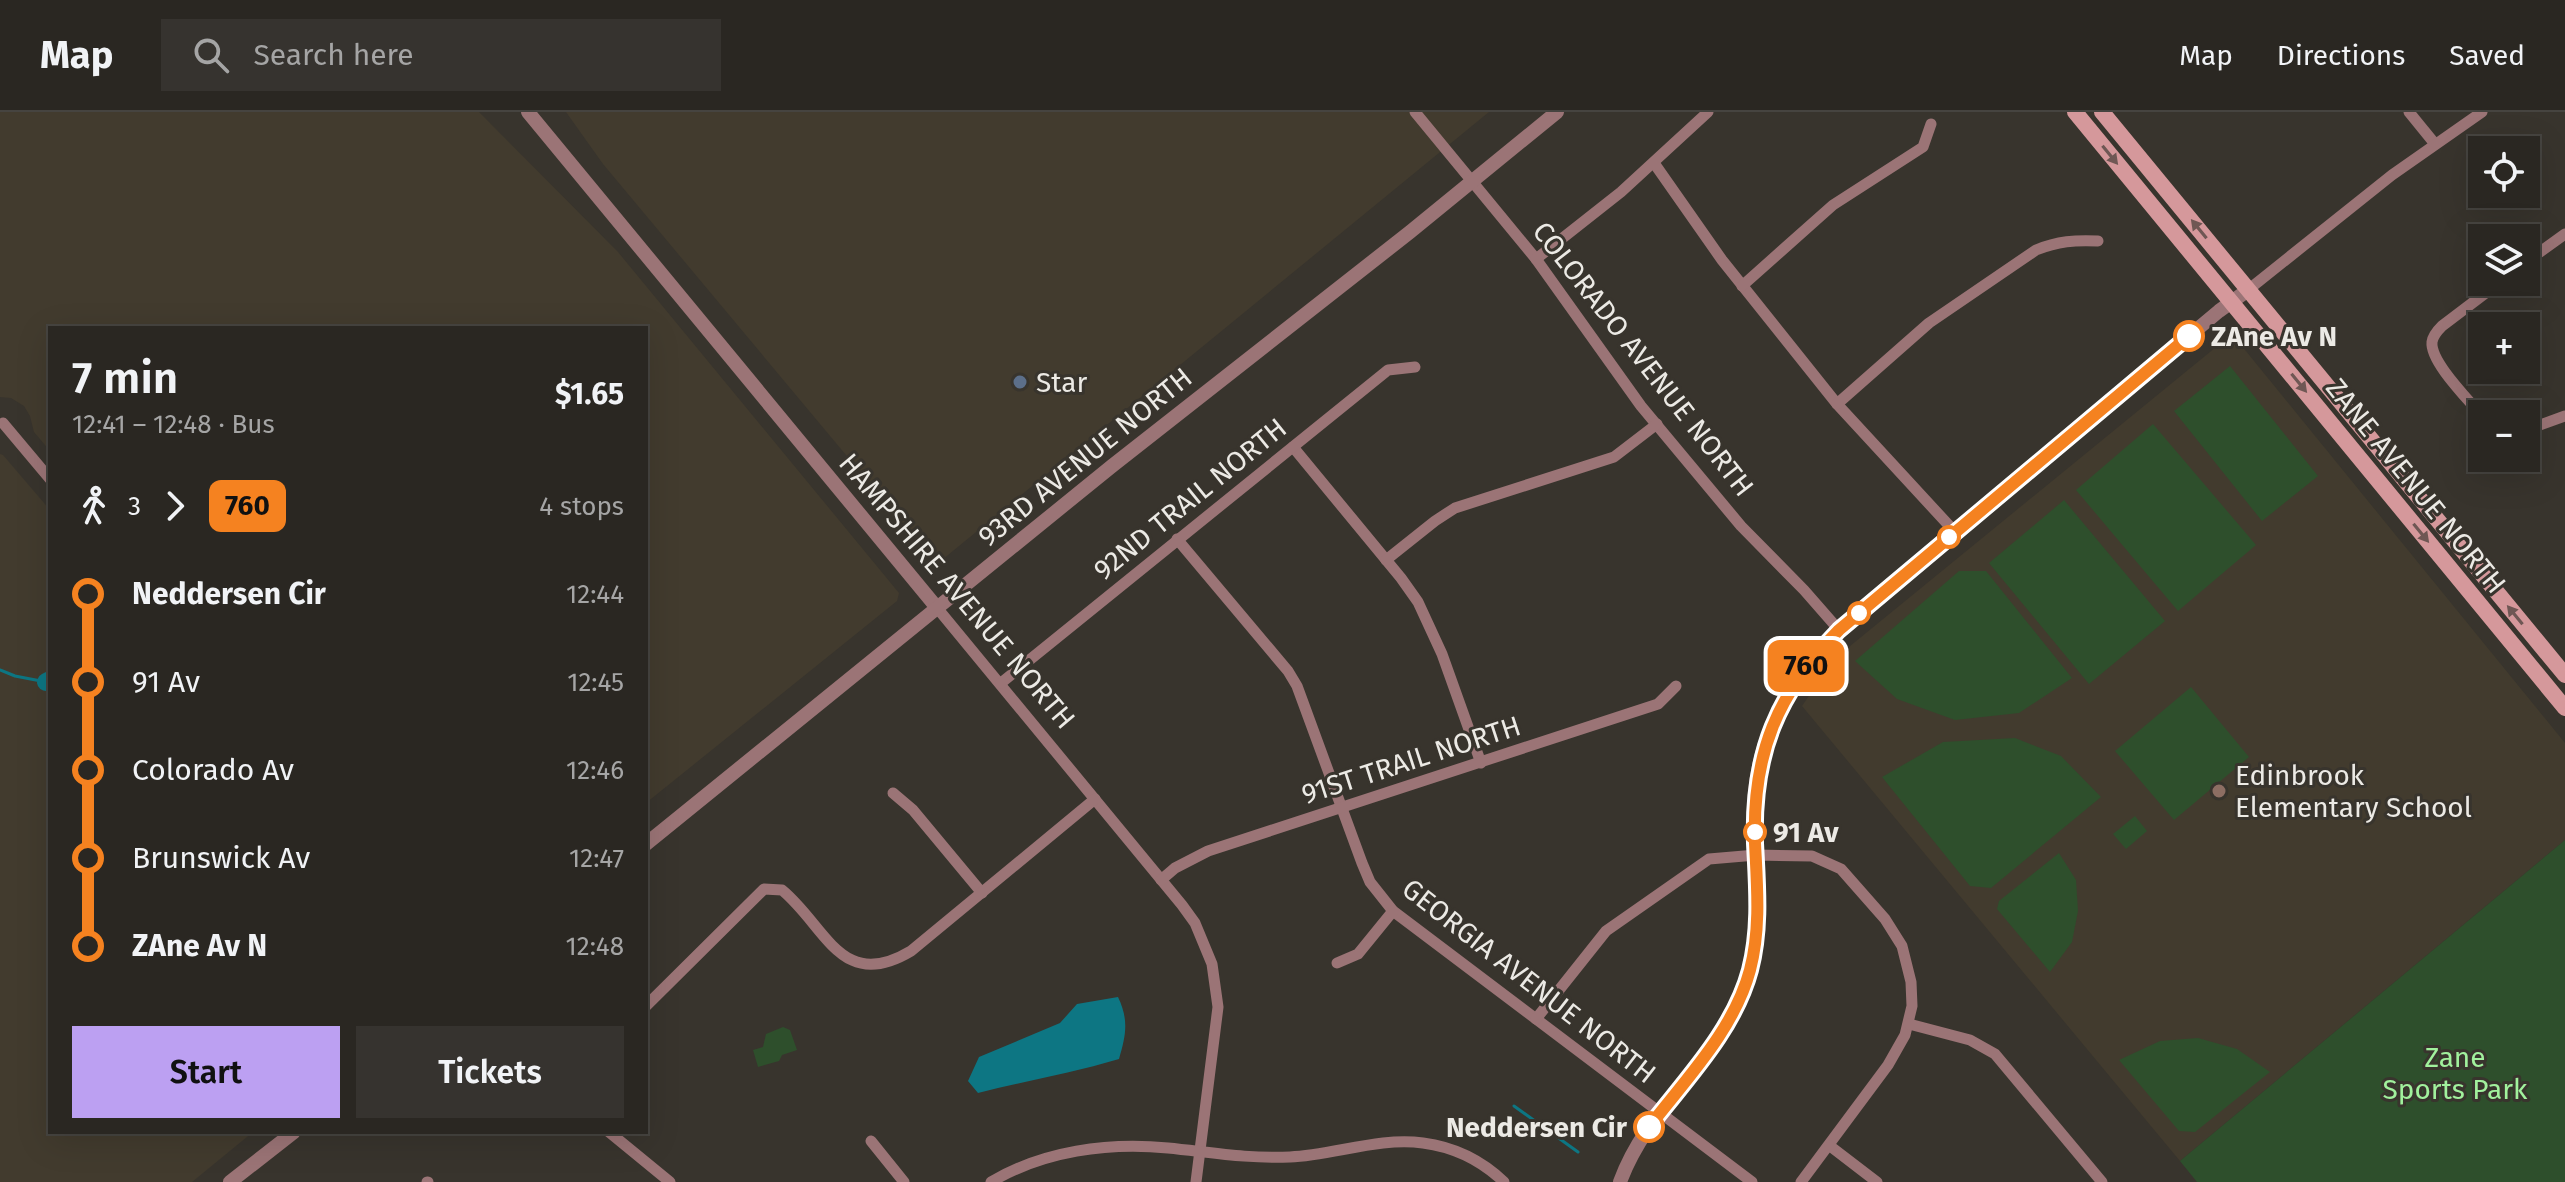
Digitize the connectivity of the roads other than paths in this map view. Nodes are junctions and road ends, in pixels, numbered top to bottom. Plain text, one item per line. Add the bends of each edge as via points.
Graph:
1 (528, 112) edge
2 (1415, 112) edge
3 (1557, 112) edge
4 (1708, 112) edge
5 (2075, 112) edge
6 (2102, 112) edge
7 (2409, 112) edge
8 (2482, 112) edge
9 (1931, 124) dead end
10 (2435, 144) junction
11 (1654, 163) junction
12 (1473, 181) junction
13 (2565, 234) edge
14 (2098, 241) dead end
15 (2540, 252) edge
16 (1536, 259) junction
17 (1742, 286) junction
18 (2248, 290) junction
19 (2482, 296) edge
20 (2232, 301) junction
21 (1415, 367) dead end
22 (2469, 400) edge
23 (1837, 404) junction
24 (2565, 416) edge
25 (3, 423) dead end
26 (1657, 424) junction
27 (2540, 425) edge
28 (1293, 447) junction
29 (48, 477) edge
30 (1955, 532) junction
31 (1177, 539) junction
32 (1386, 560) junction
33 (938, 609) junction
34 (1839, 630) junction
35 (2565, 675) edge
36 (1001, 683) junction
37 (1676, 686) dead end
38 (2565, 708) edge
39 (1481, 763) junction
40 (893, 793) dead end
41 (1095, 799) junction
42 (1342, 808) junction
43 (648, 842) edge
44 (1756, 855) junction
45 (1161, 880) junction
46 (982, 893) junction
47 (1393, 911) junction
48 (1337, 963) dead end
49 (648, 1004) edge
50 (1536, 1019) junction
51 (1909, 1024) junction
52 (1660, 1113) junction
53 (291, 1134) edge
54 (611, 1134) edge
55 (871, 1141) dead end
56 (1830, 1146) junction
57 (1200, 1153) junction
58 (1805, 1178) edge
59 (230, 1182) edge
60 (670, 1182) edge
61 (904, 1182) edge
62 (991, 1182) edge
63 (1196, 1182) edge
64 (1504, 1182) edge
65 (1620, 1182) edge
66 (1752, 1182) edge
67 (1877, 1182) edge
68 (2102, 1182) edge

1 - 33 street, HAMPSHIRE AVENUE NORTH
2 - 12 street, COLORADO AVENUE NORTH
3 - 12 street, 93RD AVENUE NORTH
4 - 11 street
5 -> 20 main road, ZANE AVENUE NORTH
18 -> 6 main road, ZANE AVENUE NORTH
7 - 10 street
8 - 10 street
9 - 17 street via 1923,147 1833,205
10 - 18 street
11 - 16 street
11 - 17 street
12 - 16 street, COLORADO AVENUE NORTH
12 - 33 street, 93RD AVENUE NORTH
13 - 15 street
14 - 23 street via 2070,240 2036,250 1929,323
16 - 26 street, COLORADO AVENUE NORTH
17 - 23 street
18 - 20 street
35 -> 18 main road, ZANE AVENUE NORTH
19 - 22 street via 2442,326 2432,342 2438,361
20 - 30 street
20 -> 38 main road, ZANE AVENUE NORTH
21 - 28 street, 92ND TRAIL NORTH via 1388,370
23 - 30 street
24 - 27 street
25 - 29 street
26 - 32 street via 1614,457 1455,508
26 - 34 street, COLORADO AVENUE NORTH via 1741,526
28 - 31 street, 92ND TRAIL NORTH
28 - 32 street
30 - 34 street
31 - 36 street, 92ND TRAIL NORTH
31 - 42 street, GEORGIA AVENUE NORTH via 1288,671
32 - 39 street via 1431,627
33 - 36 street, HAMPSHIRE AVENUE NORTH
33 - 43 street, 93RD AVENUE NORTH
34 - 44 street via 1803,670 1769,732 1756,779
36 - 41 street, HAMPSHIRE AVENUE NORTH
37 - 39 street, 91ST TRAIL NORTH via 1658,704
39 - 42 street, 91ST TRAIL NORTH
40 - 46 street
41 - 45 street, HAMPSHIRE AVENUE NORTH
41 - 46 street
42 - 45 street, 91ST TRAIL NORTH via 1190,858
42 - 47 street, GEORGIA AVENUE NORTH via 1370,882
44 - 50 street via 1709,859 1622,917 1592,946
44 - 51 street via 1812,856 1852,880 1902,946 1911,982
44 - 52 street via 1757,930 1744,991 1718,1036
45 - 57 street, HAMPSHIRE AVENUE NORTH via 1195,923 1216,985 1216,1029
46 - 49 street via 911,951 883,964 868,964 839,953 782,890 764,889
47 - 48 street via 1358,954
47 - 50 street, GEORGIA AVENUE NORTH
50 - 52 street, GEORGIA AVENUE NORTH
51 - 56 street via 1893,1058
51 - 68 street via 1970,1040 1995,1054
52 - 65 street
52 - 66 street, GEORGIA AVENUE NORTH
53 - 59 street
54 - 60 street
55 - 61 street
56 - 58 street
56 - 67 street
57 - 62 street via 1098,1148 1062,1153
57 - 63 street, HAMPSHIRE AVENUE NORTH
57 - 64 street via 1292,1157 1423,1143 1466,1155

